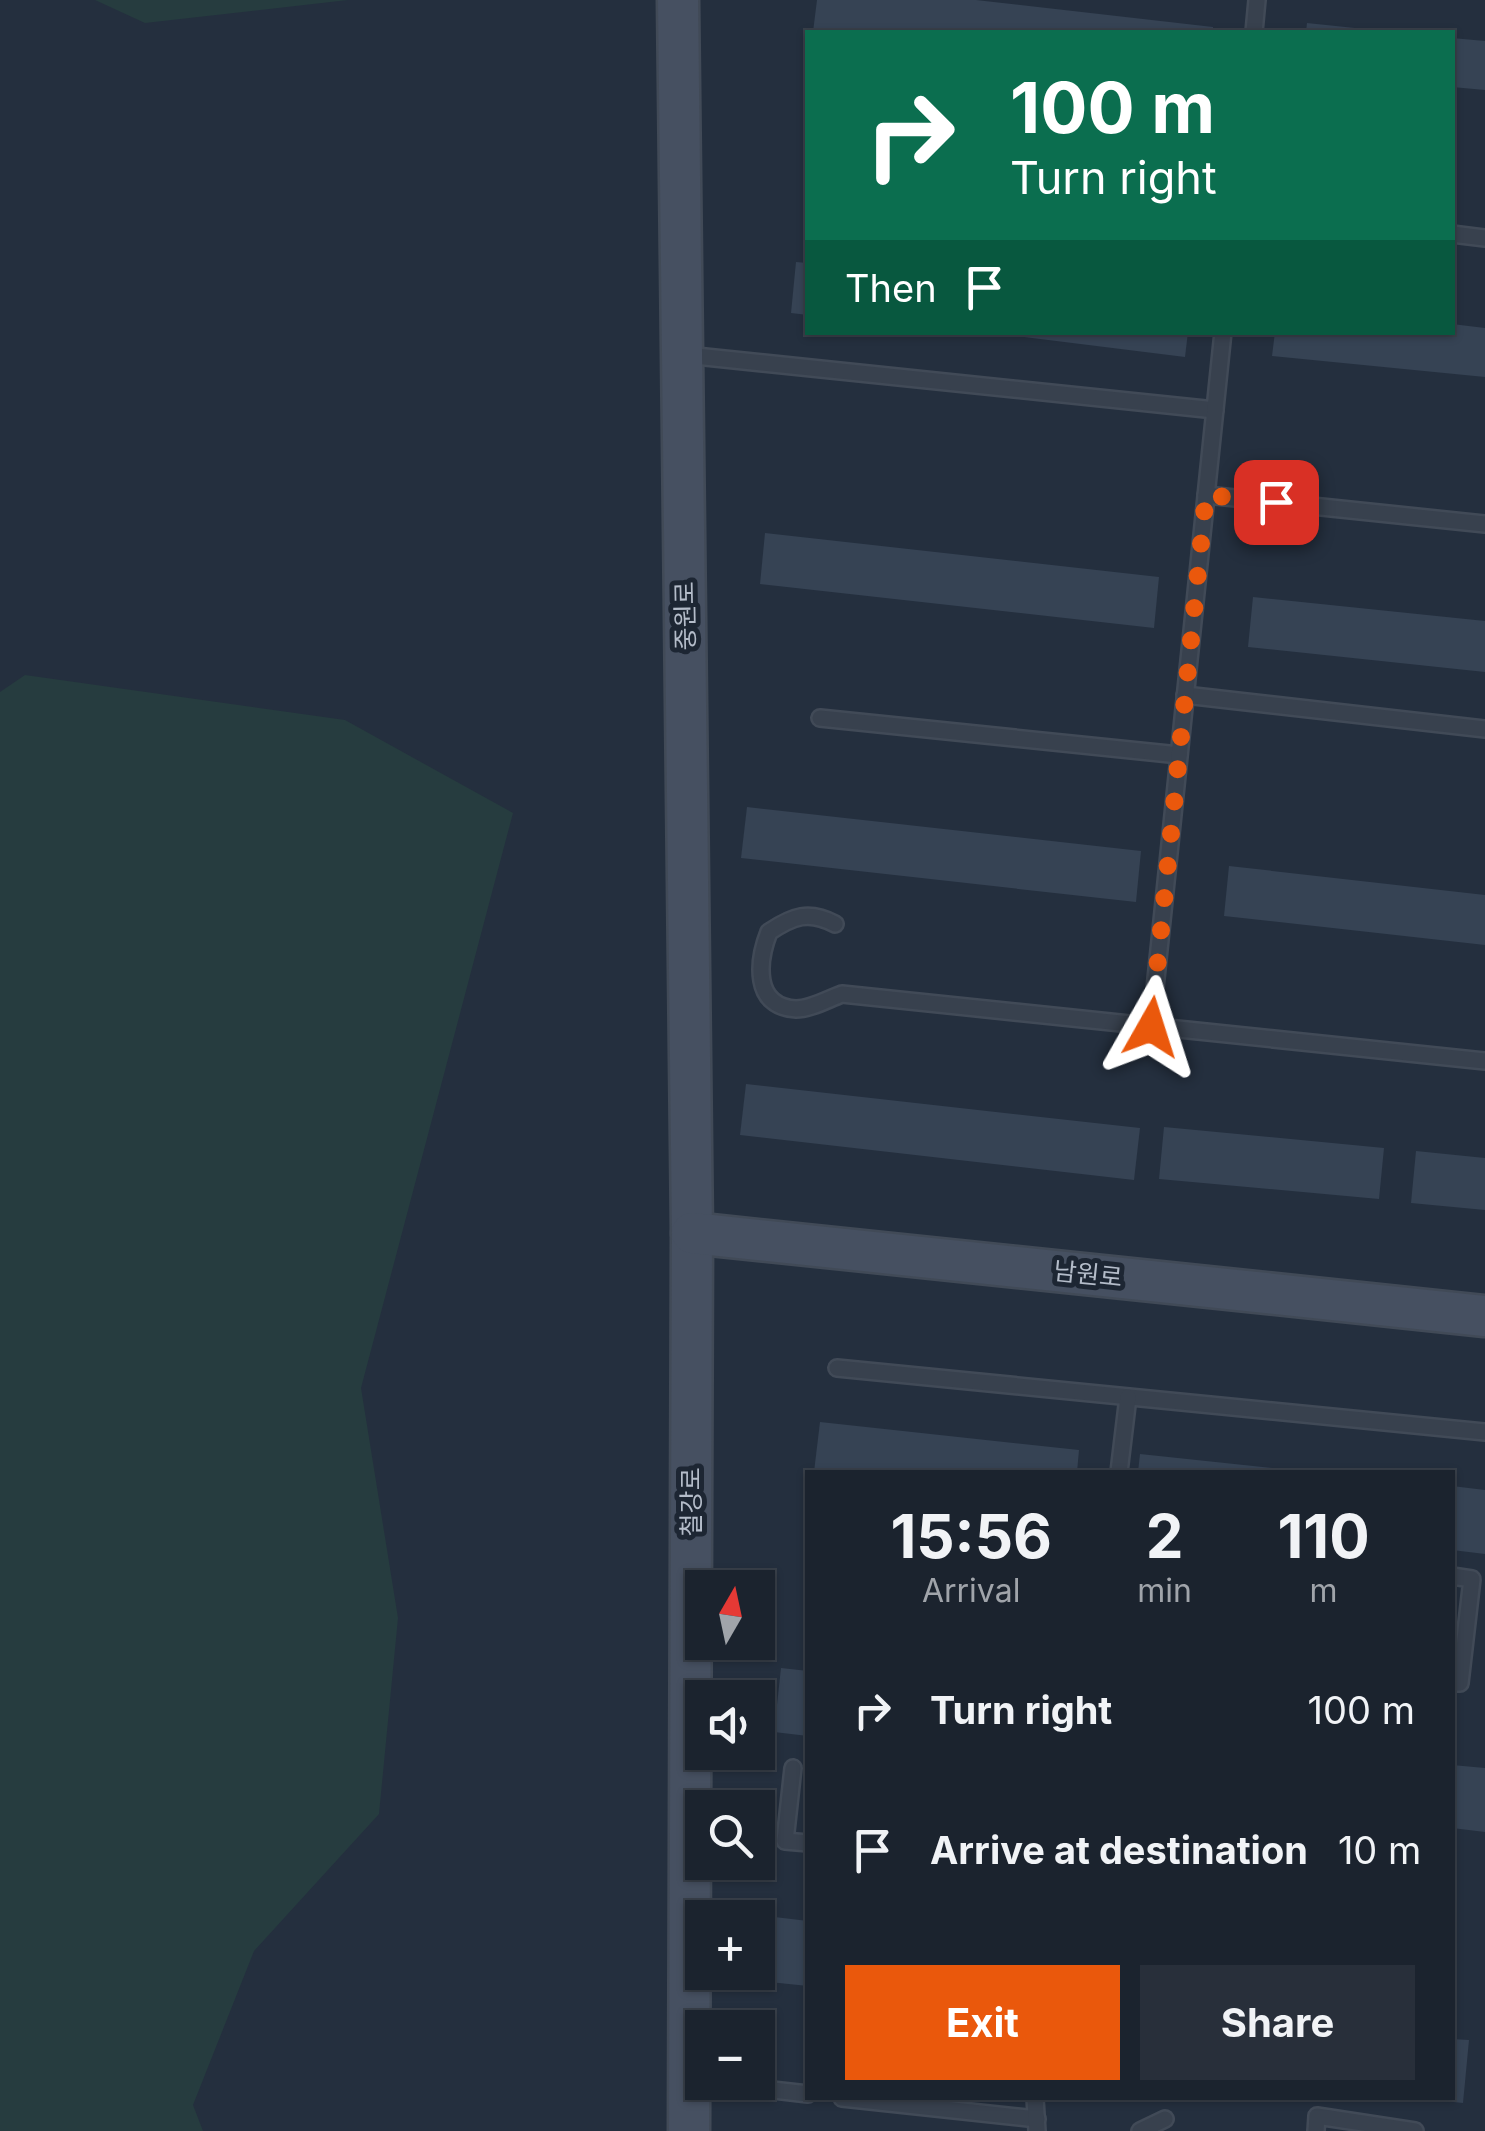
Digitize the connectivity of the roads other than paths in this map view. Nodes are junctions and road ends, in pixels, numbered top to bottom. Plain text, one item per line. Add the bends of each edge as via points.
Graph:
1 (678, 0) edge
2 (1257, 0) edge
3 (1254, 30) edge
4 (1455, 234) edge
5 (1485, 238) edge
6 (1223, 335) edge
7 (682, 355) junction
8 (1214, 410) junction
9 (1206, 495) junction
10 (1485, 524) edge
11 (1185, 695) junction
12 (820, 718) dead end
13 (1485, 728) edge
14 (1179, 755) junction
15 (836, 924) dead end
16 (1151, 1027) junction
17 (1485, 1062) edge
18 (692, 1232) junction
19 (1485, 1316) edge
20 (837, 1368) dead end
21 (1128, 1397) junction
22 (1485, 1432) edge
23 (1118, 1470) edge
24 (1455, 1576) edge
25 (1455, 1683) edge
26 (792, 1768) dead end
27 (805, 1843) edge
28 (775, 2090) edge
29 (805, 2094) edge
30 (885, 2100) edge
31 (1035, 2100) edge
32 (951, 2104) edge
33 (1165, 2119) dead end
34 (1037, 2125) edge
35 (689, 2131) edge
36 (1140, 2131) edge
37 (1316, 2131) edge
38 (1415, 2131) edge

1 - 7 street, 중원로
2 - 3 lane
4 - 5 lane
6 - 8 lane
7 - 8 lane
7 - 18 street, 중원로
8 - 9 lane
9 - 10 lane
9 - 11 lane
11 - 13 lane
11 - 14 lane
12 - 14 lane
14 - 16 lane
15 - 16 lane via 804,914 769,932 758,970 776,1003 793,1009 842,994
16 - 17 lane
18 - 19 street, 남원로
18 - 35 street, 철강로
20 - 21 lane
21 - 22 lane
21 - 23 lane
24 - 25 lane via 1472,1578 1460,1684
26 - 27 lane via 785,1841
28 - 29 lane
30 - 32 lane
31 - 34 lane
32 - 34 lane
33 - 36 lane
37 - 38 lane via 1318,2116

